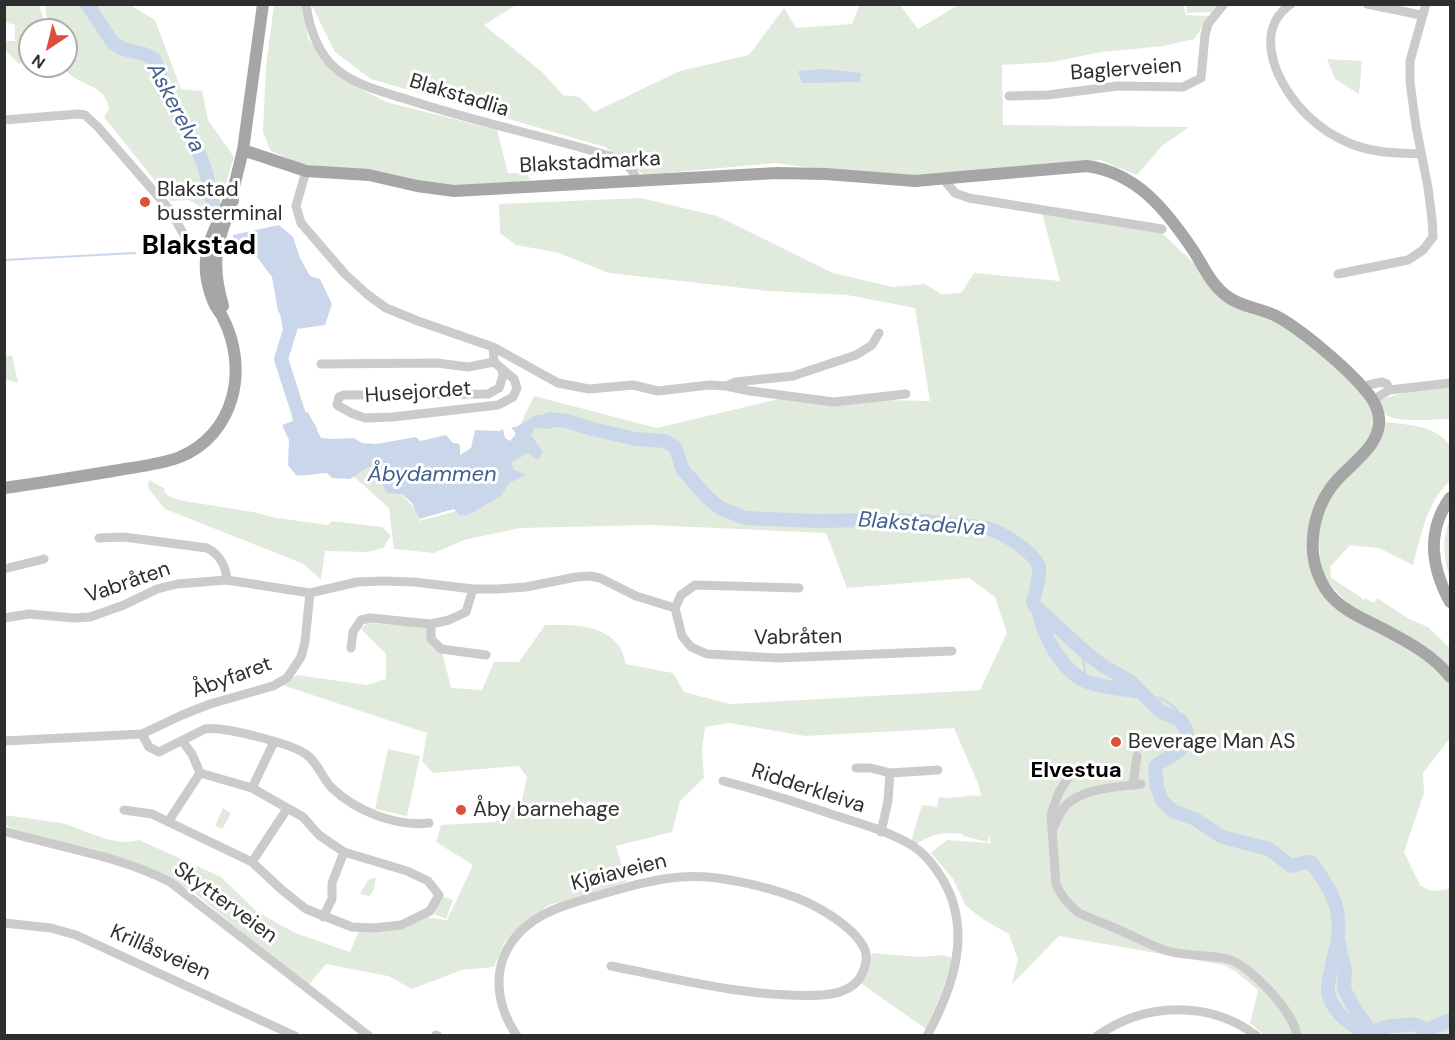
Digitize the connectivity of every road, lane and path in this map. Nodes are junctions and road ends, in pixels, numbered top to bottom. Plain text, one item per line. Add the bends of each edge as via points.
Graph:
1 (263, 4) edge
2 (306, 4) edge
3 (1224, 4) edge
4 (1291, 4) edge
5 (1366, 4) edge
6 (1426, 4) edge
7 (1422, 15) junction
8 (1009, 96) dead end
9 (4, 120) edge
10 (243, 150) junction
11 (1421, 154) junction
12 (306, 171) junction
13 (637, 180) junction
14 (944, 180) junction
15 (1161, 229) dead end
16 (210, 250) junction
17 (1338, 274) dead end
18 (879, 333) dead end
19 (493, 347) junction
20 (494, 362) junction
21 (321, 364) dead end
22 (502, 369) junction
23 (1450, 383) edge
24 (1368, 385) dead end
25 (726, 386) junction
26 (1389, 390) junction
27 (906, 394) dead end
28 (1373, 400) junction
29 (4, 488) edge
30 (1450, 498) edge
31 (99, 538) dead end
32 (44, 559) dead end
33 (4, 569) edge
34 (227, 580) junction
35 (798, 588) dead end
36 (473, 589) junction
37 (310, 593) junction
38 (1450, 602) edge
39 (675, 608) junction
40 (4, 618) edge
41 (431, 624) junction
42 (351, 648) dead end
43 (952, 651) dead end
44 (486, 655) dead end
45 (1450, 677) edge
46 (142, 734) junction
47 (4, 741) edge
48 (182, 741) junction
49 (274, 742) junction
50 (1137, 756) dead end
51 (856, 768) dead end
52 (938, 770) dead end
53 (1071, 772) dead end
54 (200, 773) junction
55 (890, 773) junction
56 (723, 781) dead end
57 (252, 788) junction
58 (286, 809) junction
59 (124, 810) dead end
60 (168, 822) junction
61 (429, 823) dead end
62 (4, 831) edge
63 (881, 832) junction
64 (1052, 832) junction
65 (344, 852) junction
66 (252, 862) junction
67 (323, 917) junction
68 (4, 923) edge
69 (611, 966) dead end
70 (295, 1035) edge
71 (369, 1035) edge
72 (517, 1035) edge
73 (927, 1035) edge
74 (1097, 1035) edge
75 (1257, 1035) edge
76 (1297, 1035) edge

1 - 10 main road
2 - 13 street, Blakstadlia via 319,49 347,76 434,108 610,156 630,167
3 - 8 street, Baglerveien via 1208,24 1201,78 1192,84
4 - 11 street via 1274,21 1271,52 1281,81 1307,115 1349,143 1370,150
5 - 7 street
6 - 7 street
7 - 11 street via 1410,60
9 - 16 street via 85,115 170,210 187,242
10 - 12 main road, Blakstadmarka
10 - 16 main road via 234,198
11 - 17 street via 1432,219 1433,237 1429,244 1408,260
12 - 13 main road, Blakstadmarka via 369,176 454,191
12 - 19 street via 297,215 345,274 387,308
13 - 14 main road, Blakstadmarka via 804,172 897,181
14 - 15 street via 955,193 969,198
14 - 28 main road, Blakstadmarka via 1070,166 1098,168 1122,176 1140,187 1165,214 1219,290 1237,303 1287,322 1358,382
16 - 29 main road via 235,363 235,390 227,415 207,441 159,463
18 - 25 street via 872,345 856,355 807,372
19 - 20 street, Husejordet
19 - 25 street via 542,376 576,387 639,386 658,391
20 - 21 street, Husejordet via 468,367 437,363
20 - 22 street, Husejordet
22 - 22 street, Husejordet via 514,379 517,388 513,398 498,405 365,418 337,405 344,395 488,394 500,388
23 - 26 street
24 - 26 street via 1382,382
25 - 27 street via 834,402
26 - 28 street
28 - 45 main road via 1379,420 1373,440 1330,488 1319,509 1313,558 1327,591 1341,606 1419,649
30 - 38 main road via 1438,523 1433,548 1436,568
31 - 34 street, Vabråten via 124,537 207,548 216,552
32 - 33 street
34 - 37 street, Vabråten
34 - 40 street, Vabråten via 195,581 157,589 90,617 29,614
35 - 39 street via 695,585 681,595
36 - 37 street, Vabråten via 384,580
36 - 39 street, Vabråten via 526,587 590,576
36 - 41 street via 466,612
37 - 46 street, Åbyfaret via 303,650 287,678 182,715
39 - 43 street, Vabråten via 682,636 691,647 706,654 778,658
41 - 42 street via 361,620 353,632
41 - 44 street via 431,639 441,649
46 - 47 street, Åbyfaret
46 - 48 street, Åbyfaret via 149,747 159,752
48 - 49 street, Åbyfaret via 212,728
48 - 54 street
49 - 57 street
49 - 61 street, Åbyfaret via 309,756 330,787 346,800 383,818 406,824
50 - 64 street via 1137,785 1106,789 1070,801
51 - 55 street, Ridderkleiva
52 - 55 street, Ridderkleiva
53 - 64 street via 1051,814
54 - 57 street
54 - 60 street
55 - 63 street, Ridderkleiva
56 - 63 street, Ridderkleiva via 802,803
57 - 58 street
58 - 65 street via 303,817 319,836
58 - 66 street
59 - 60 street via 152,814
60 - 66 street
62 - 71 street, Skytterveien via 122,861 170,882
63 - 73 street, Ridderkleiva via 903,840 929,860 945,882 955,907 956,965 950,989
64 - 76 street via 1056,885 1069,905 1079,913 1168,951 1239,963 1276,999
65 - 67 street via 332,883 332,899
65 - 67 street via 407,871 428,881 439,895 430,911 401,925 359,928
66 - 67 street via 306,909
68 - 70 street, Krillåsveien via 76,935
69 - 72 street, Kjøiaveien via 775,994 827,995 850,988 860,977 866,951 850,931 818,908 768,888 706,877 642,882 546,912 512,940 500,965 499,986 503,1008
74 - 75 street via 1126,1018 1171,1009 1218,1016

